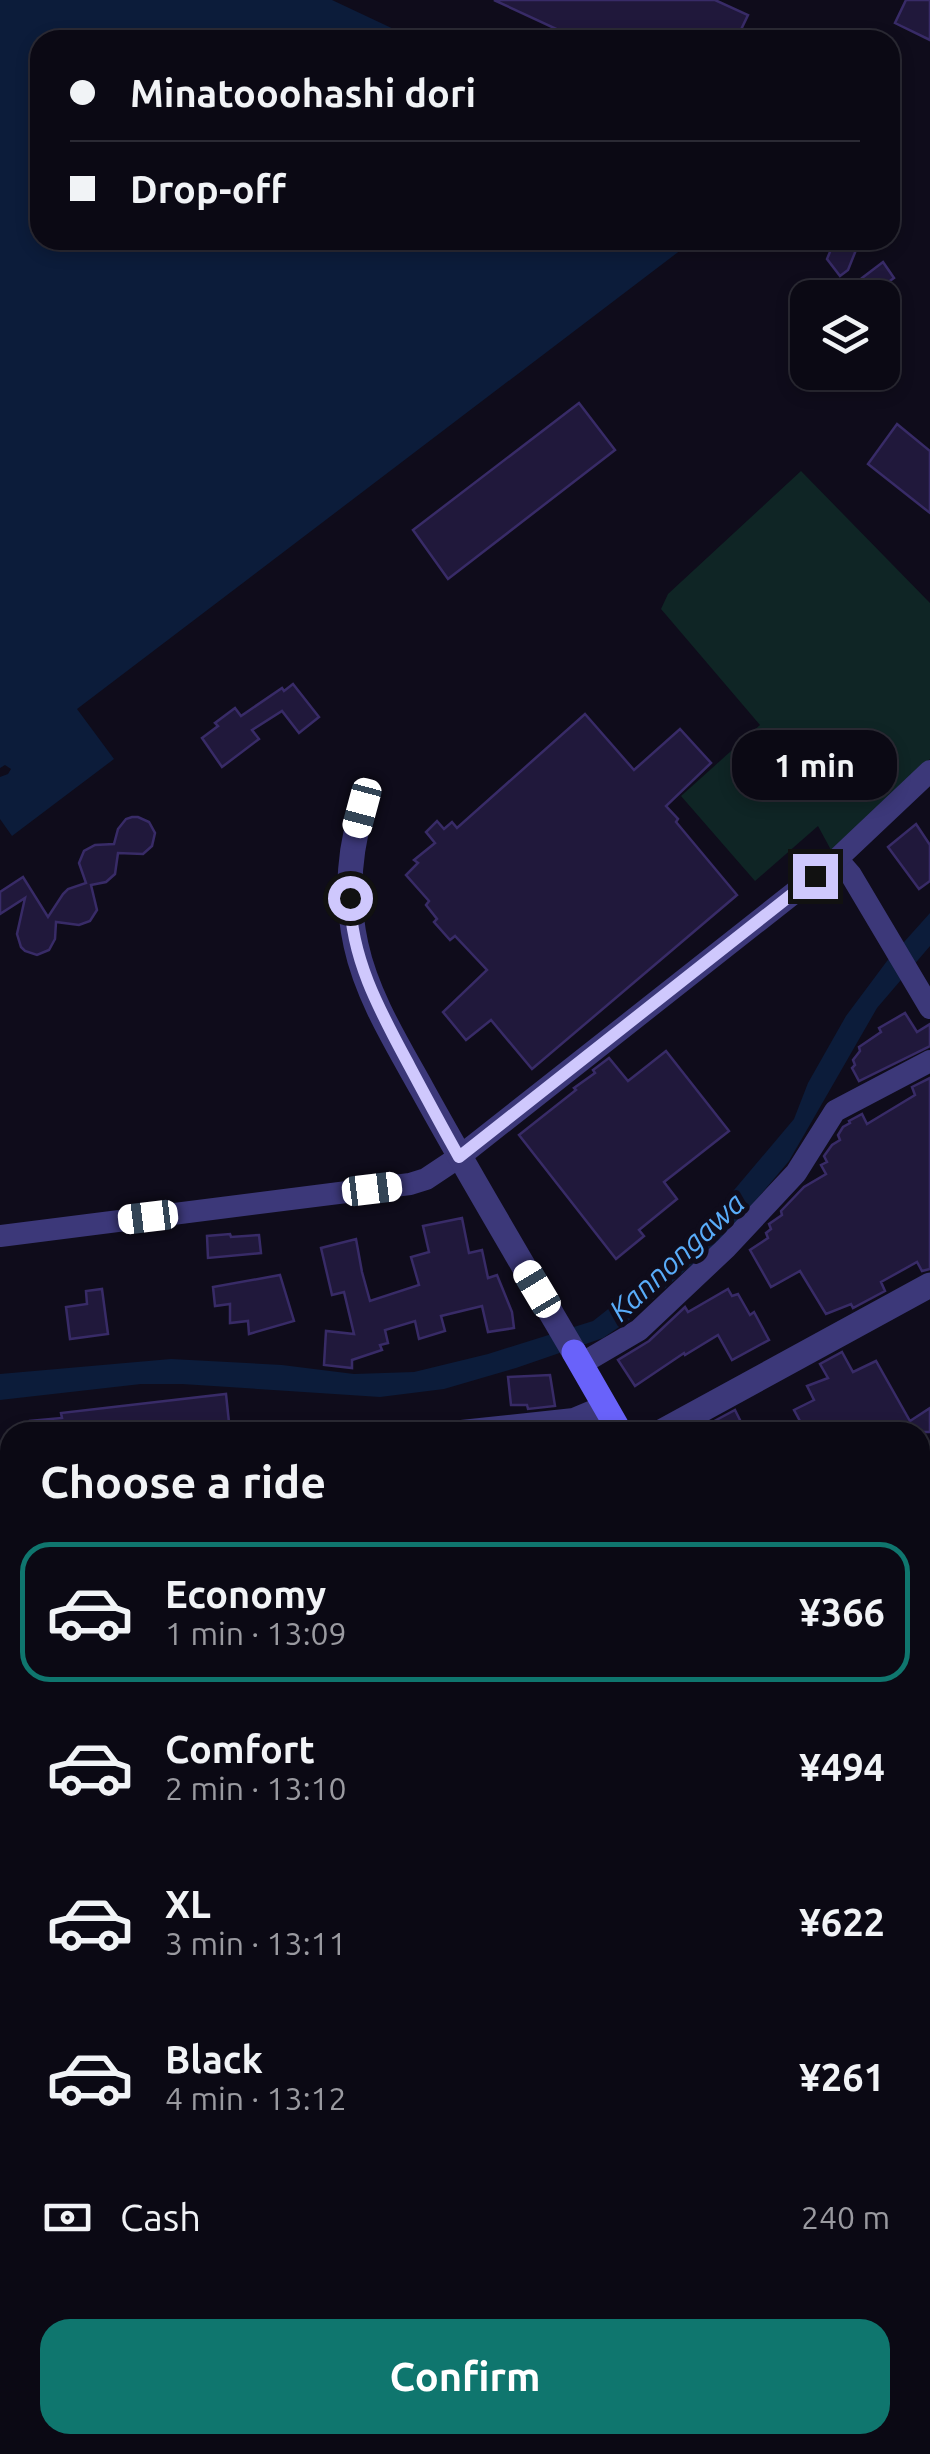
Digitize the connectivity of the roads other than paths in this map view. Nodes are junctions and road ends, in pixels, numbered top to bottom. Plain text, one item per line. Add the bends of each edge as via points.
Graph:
1 (930, 771) edge
2 (367, 796) dead end
3 (836, 859) junction
4 (930, 1008) edge
5 (930, 1061) edge
6 (459, 1157) junction
7 (0, 1236) edge
8 (930, 1285) edge
9 (578, 1358) junction
10 (606, 1406) junction
11 (546, 1422) edge
12 (615, 1422) edge
13 (680, 1422) edge

1 - 3 street
2 - 6 street via 351,871 357,950 366,981
3 - 4 street
3 - 6 street
5 - 9 street via 834,1111 796,1173 726,1248 639,1330
6 - 7 street via 410,1184
6 - 9 street
8 - 13 street
9 - 10 main road
10 - 11 street
10 - 12 main road

